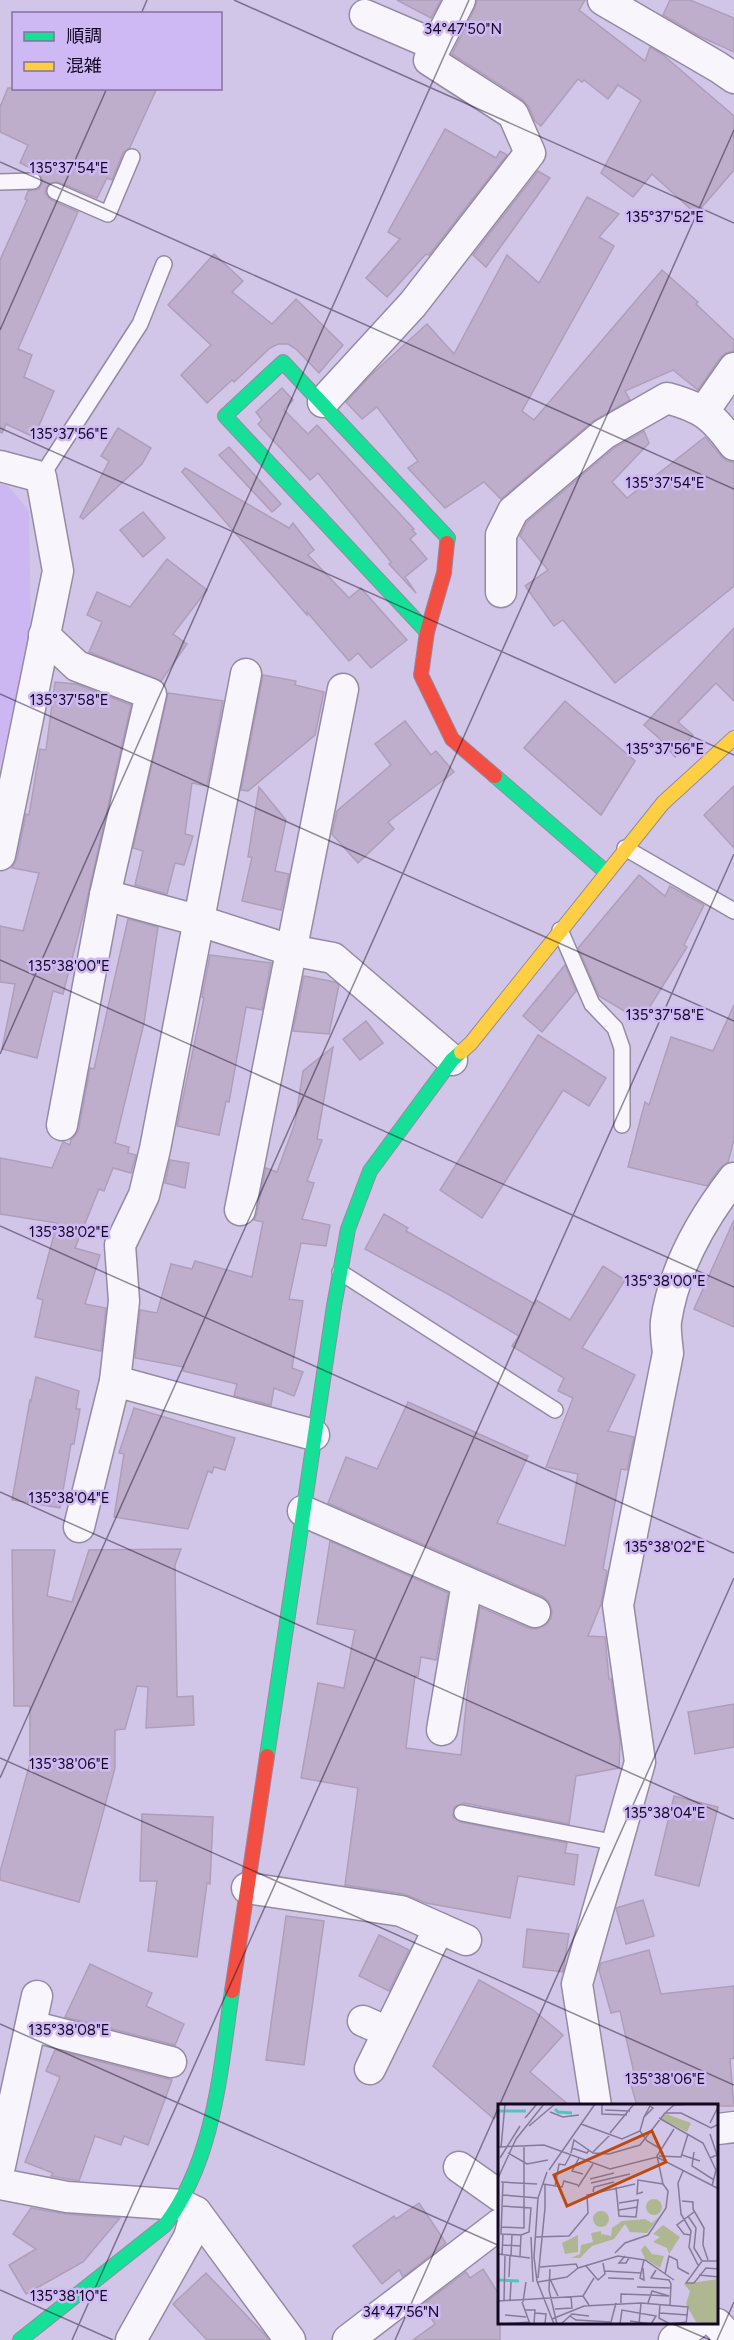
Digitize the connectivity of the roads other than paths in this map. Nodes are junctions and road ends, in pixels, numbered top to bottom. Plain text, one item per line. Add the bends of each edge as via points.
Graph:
1 (460, 0) edge
2 (603, 0) edge
3 (365, 15) dead end
4 (435, 45) junction
5 (734, 78) edge
6 (132, 158) dead end
7 (33, 181) dead end
8 (0, 182) edge
9 (55, 191) dead end
10 (164, 264) dead end
11 (734, 369) edge
12 (322, 402) junction
13 (704, 411) junction
14 (734, 445) edge
15 (0, 466) edge
16 (41, 477) junction
17 (501, 592) dead end
18 (427, 632) junction
19 (44, 635) junction
20 (246, 674) dead end
21 (343, 689) dead end
22 (734, 738) edge
23 (625, 848) junction
24 (0, 855) edge
25 (606, 872) junction
26 (105, 895) junction
27 (734, 911) edge
28 (200, 921) junction
29 (560, 930) junction
30 (290, 950) junction
31 (452, 1060) junction
32 (62, 1125) dead end
33 (622, 1125) dead end
34 (734, 1178) edge
35 (240, 1210) dead end
36 (340, 1272) junction
37 (115, 1381) junction
38 (555, 1410) dead end
39 (314, 1435) junction
40 (303, 1512) junction
41 (80, 1527) dead end
42 (467, 1583) junction
43 (535, 1612) dead end
44 (442, 1730) dead end
45 (462, 1813) dead end
46 (617, 1843) junction
47 (247, 1888) junction
48 (37, 1996) dead end
49 (19, 2038) edge
50 (171, 2062) dead end
51 (370, 2069) dead end
52 (596, 2104) edge
53 (734, 2127) edge
54 (719, 2129) edge
55 (0, 2166) edge
56 (459, 2167) dead end
57 (0, 2184) edge
58 (498, 2195) edge
59 (189, 2209) junction
60 (498, 2226) edge
61 (694, 2325) edge
62 (718, 2325) edge
63 (20, 2340) edge
64 (131, 2340) edge
65 (290, 2340) edge
66 (348, 2340) edge
67 (674, 2340) edge
68 (732, 2340) edge

1 - 4 street
2 - 5 street
3 - 4 street
4 - 12 street via 429,60 513,114 530,153 413,304
6 - 9 lane via 108,214
7 - 8 lane
10 - 16 lane via 140,324
11 - 13 street
12 - 18 street via 448,538 444,573
12 - 18 street via 283,362 225,416
13 - 14 street
13 - 17 street via 667,398 604,434 513,512 501,535
15 - 16 street
16 - 19 street via 58,571
18 - 25 street via 421,675 452,739
19 - 24 street
19 - 26 street via 77,666 151,694
20 - 28 street
21 - 30 street
22 - 23 street via 663,803
23 - 25 street
23 - 27 lane
25 - 29 street
26 - 28 street
26 - 32 street
28 - 30 street
28 - 37 street via 144,1195 120,1245 124,1301
29 - 31 street via 471,1043
29 - 33 lane via 592,1004 615,1028 622,1048
30 - 31 street via 333,958
30 - 35 street
31 - 36 street via 370,1171 348,1229
34 - 46 street via 699,1231 674,1283 666,1323 668,1353 618,1605 640,1761
36 - 38 lane
36 - 39 street
37 - 39 street
37 - 41 street
39 - 40 street
40 - 42 street
40 - 47 street
42 - 43 street
42 - 44 street
45 - 46 lane
46 - 52 street via 577,1984
47 - 51 street via 401,1911 452,1934 376,2027
47 - 59 street via 217,2091
48 - 49 street
49 - 50 street
49 - 55 street
53 - 54 street
56 - 58 street
57 - 59 street via 67,2197
59 - 63 street
59 - 64 street via 189,2237
59 - 65 street
60 - 66 street
61 - 67 street
62 - 68 street

